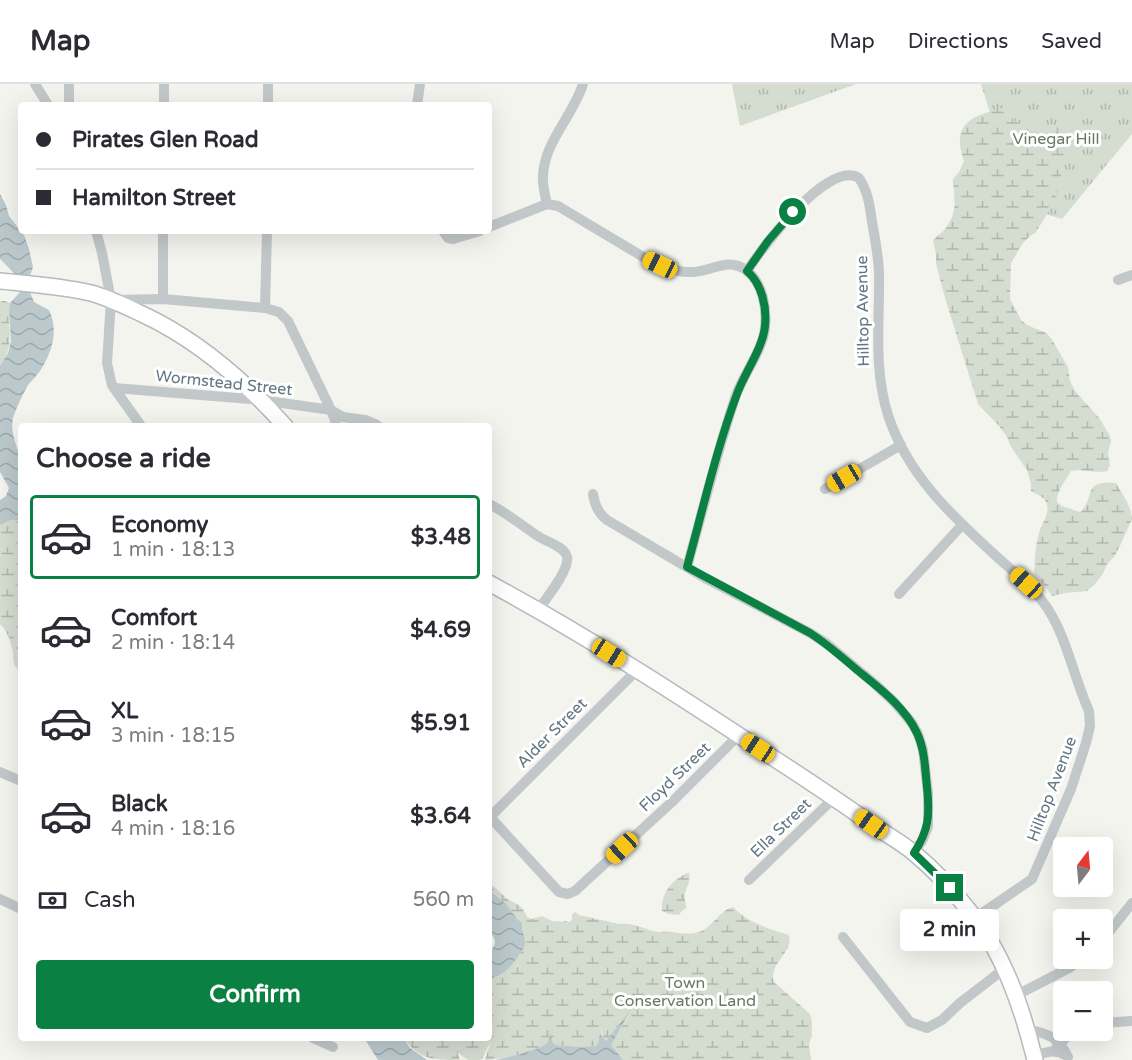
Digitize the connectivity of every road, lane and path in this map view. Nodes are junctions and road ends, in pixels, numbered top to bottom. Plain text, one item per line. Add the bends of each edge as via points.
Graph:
1 (35, 84) edge
2 (69, 84) edge
3 (164, 84) edge
4 (268, 84) edge
5 (420, 84) edge
6 (583, 84) edge
7 (46, 102) edge
8 (69, 102) edge
9 (164, 102) edge
10 (268, 102) edge
11 (417, 102) edge
12 (547, 204) junction
13 (492, 226) edge
14 (97, 234) edge
15 (163, 234) edge
16 (267, 234) edge
17 (445, 234) edge
18 (470, 234) edge
19 (747, 271) junction
20 (1132, 274) edge
21 (1118, 280) dead end
22 (5, 282) edge
23 (163, 299) junction
24 (111, 300) junction
25 (265, 308) junction
26 (114, 388) junction
27 (261, 400) junction
28 (331, 410) junction
29 (139, 423) edge
30 (282, 423) edge
31 (336, 423) edge
32 (372, 423) edge
33 (901, 445) junction
34 (825, 489) dead end
35 (593, 494) dead end
36 (492, 506) edge
37 (962, 525) junction
38 (687, 567) junction
39 (492, 585) edge
40 (899, 594) dead end
41 (538, 610) junction
42 (637, 670) junction
43 (739, 735) junction
44 (0, 772) edge
45 (18, 780) edge
46 (834, 798) junction
47 (492, 815) edge
48 (492, 819) edge
49 (914, 853) junction
50 (749, 880) dead end
51 (0, 899) edge
52 (1132, 903) edge
53 (18, 908) edge
54 (975, 918) junction
55 (1113, 927) edge
56 (843, 937) dead end
57 (1004, 969) junction
58 (1067, 969) edge
59 (1016, 996) junction
60 (1132, 1021) edge
61 (1113, 1022) edge
62 (1027, 1029) junction
63 (320, 1041) edge
64 (1063, 1041) edge
65 (333, 1047) dead end
66 (1057, 1047) junction
67 (1034, 1058) edge
68 (1068, 1058) edge

1 - 7 street
2 - 8 street
3 - 9 street
4 - 10 street
5 - 11 street
6 - 12 street via 546,157 543,181
12 - 13 street
12 - 19 street via 558,206 645,258 675,270 694,272 731,264
14 - 24 street
15 - 23 street
16 - 25 street
17 - 18 street via 453,239
19 - 33 street, Hilltop Avenue via 802,203 842,177 853,175 861,181 877,248 879,375
19 - 38 street via 757,282 764,304 764,334 731,410
20 - 21 street
22 - 24 main road via 88,293
23 - 24 street
23 - 25 street
24 - 26 street via 107,363
24 - 27 main road via 195,344
25 - 28 street via 279,312 288,321
26 - 27 street, Wormstead Street
26 - 29 street
27 - 28 street, Wormstead Street
27 - 30 main road
28 - 31 street
28 - 32 street, Wormstead Street via 343,417
33 - 34 street
33 - 37 street, Hilltop Avenue via 922,480
35 - 38 street via 600,515
36 - 41 street via 568,557 565,570
37 - 40 street
37 - 54 street, Hilltop Avenue via 1037,593 1051,613 1090,719 1071,789 1032,879
38 - 49 street via 826,643 894,702 912,723 923,750 928,793 928,827
39 - 41 main road
41 - 42 main road
42 - 43 main road
42 - 47 street, Alder Street
43 - 46 main road
43 - 48 street, Floyd Street via 674,800 568,894 559,892
44 - 45 street
46 - 49 main road
46 - 50 street, Ella Street
49 - 54 main road
51 - 53 street
52 - 55 street
54 - 57 main road
56 - 57 street via 910,1022 927,1028
57 - 59 main road
58 - 59 street
59 - 62 main road
60 - 61 street
62 - 66 street via 1048,1035
62 - 67 main road
63 - 65 street
64 - 66 street
66 - 67 street
66 - 68 street

